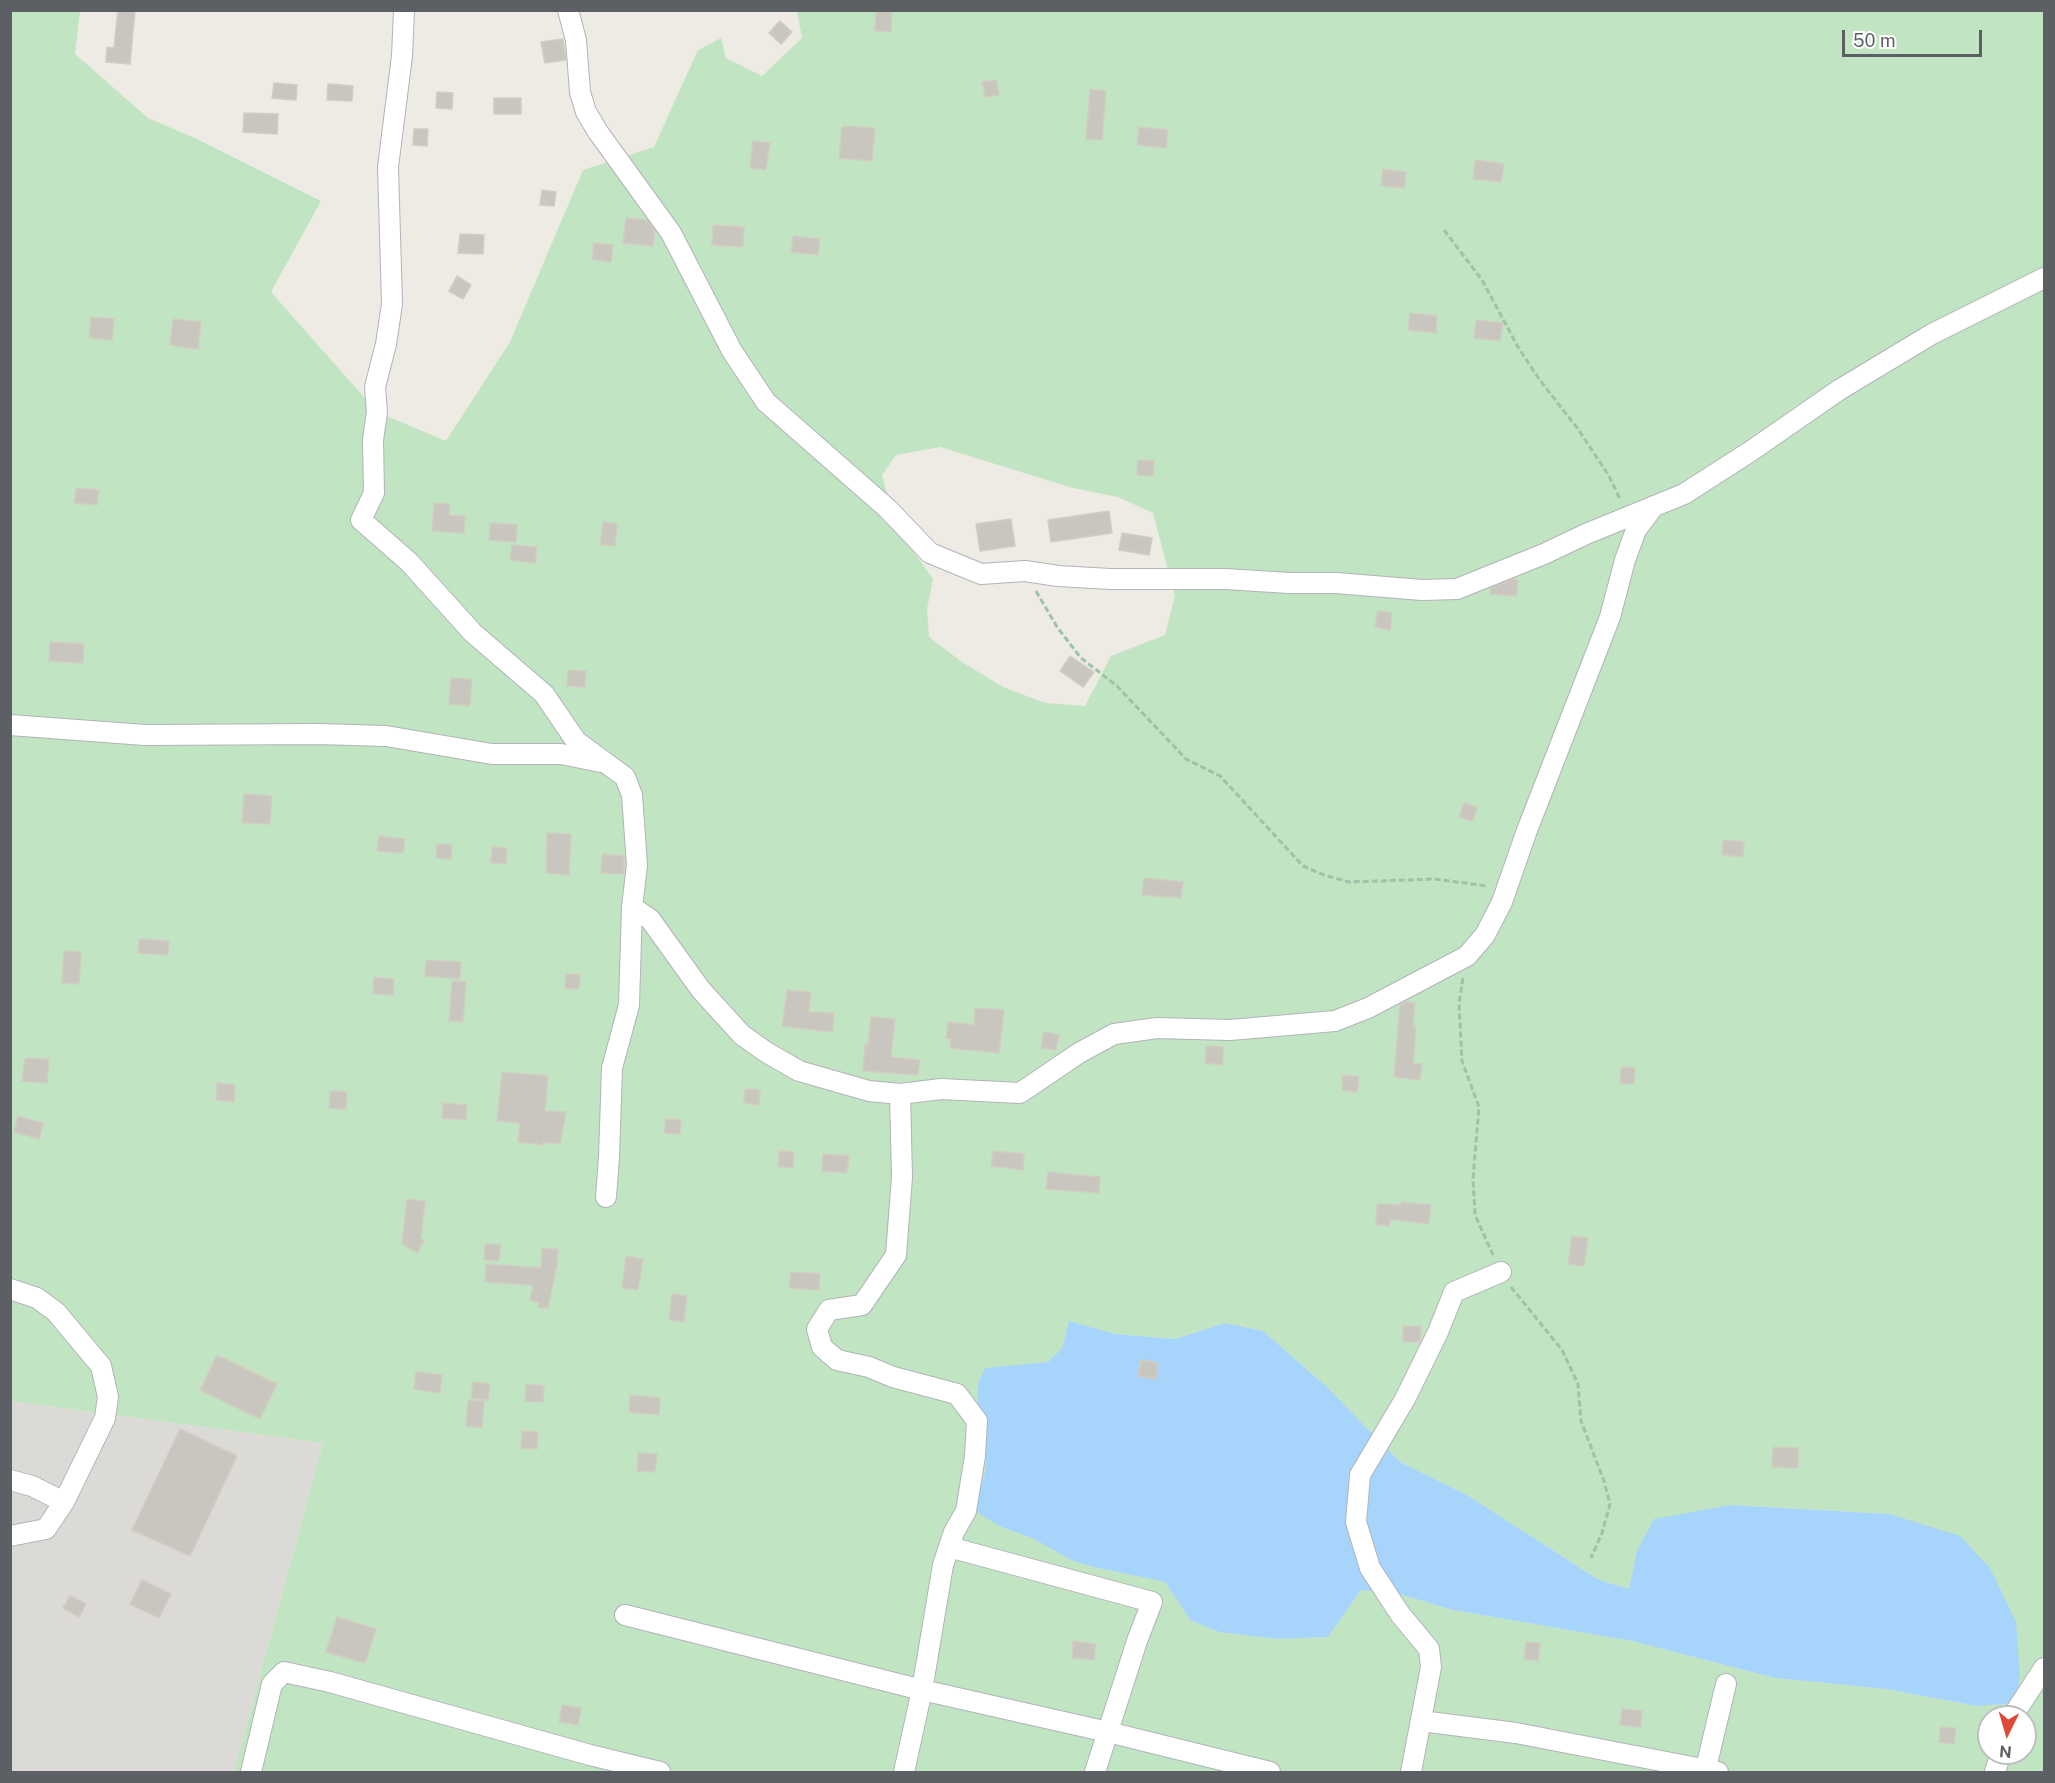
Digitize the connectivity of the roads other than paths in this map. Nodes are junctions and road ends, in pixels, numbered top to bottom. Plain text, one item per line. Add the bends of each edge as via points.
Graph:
1 (404, 10) edge
2 (567, 10) edge
3 (2044, 278) edge
4 (1654, 506) junction
5 (10, 725) edge
6 (604, 763) junction
7 (632, 907) junction
8 (900, 1094) junction
9 (606, 1197) dead end
10 (1501, 1272) road end
11 (10, 1289) edge
12 (10, 1480) edge
13 (64, 1502) junction
14 (10, 1536) edge
15 (949, 1547) junction
16 (625, 1614) dead end
17 (2044, 1668) edge
18 (1726, 1684) dead end
19 (922, 1690) junction
20 (2020, 1705) edge
21 (1421, 1720) junction
22 (1108, 1732) junction
23 (588, 1764) edge
24 (1709, 1772) edge
25 (251, 1773) edge
26 (660, 1773) edge
27 (904, 1773) edge
28 (1095, 1773) edge
29 (1270, 1773) edge
30 (1411, 1773) edge

1 - 6 street via 388,167 392,304 375,387 378,412 373,440 374,493 361,520 410,562 473,633 544,694 576,741
2 - 4 street via 576,40 580,92 586,112 671,233 732,351 766,402 888,509 930,553 981,574 1025,571 1110,579 1225,579 1457,589
3 - 4 street via 1932,334 1839,390 1684,494
4 - 8 street via 1636,530 1610,617 1507,890 1485,935 1467,956 1368,1008 1335,1020 1230,1030 1157,1028 1114,1034 1020,1093 941,1089
5 - 6 street via 145,735 386,736 492,754 561,754
6 - 7 street via 625,777 632,795 637,865
7 - 8 street via 650,919 701,990 742,1035 766,1052 799,1071 868,1091
7 - 9 street via 629,1005 612,1068
8 - 15 street via 902,1177 896,1256 862,1305 829,1310 817,1329 822,1347 837,1360 957,1394 977,1421 966,1511
10 - 21 street via 1454,1292 1405,1399 1360,1475 1356,1522 1371,1569 1429,1649 1431,1667
11 - 13 street via 37,1298 56,1312 101,1366 108,1397 105,1418
12 - 13 street
13 - 14 street via 46,1529
15 - 19 street
15 - 22 street via 1152,1602
16 - 19 street
17 - 20 street
18 - 24 street
19 - 22 street
19 - 27 street
21 - 24 street via 1516,1733
21 - 30 street
22 - 28 street
22 - 29 street
23 - 25 street via 341,1685 284,1672 272,1684
23 - 26 street

